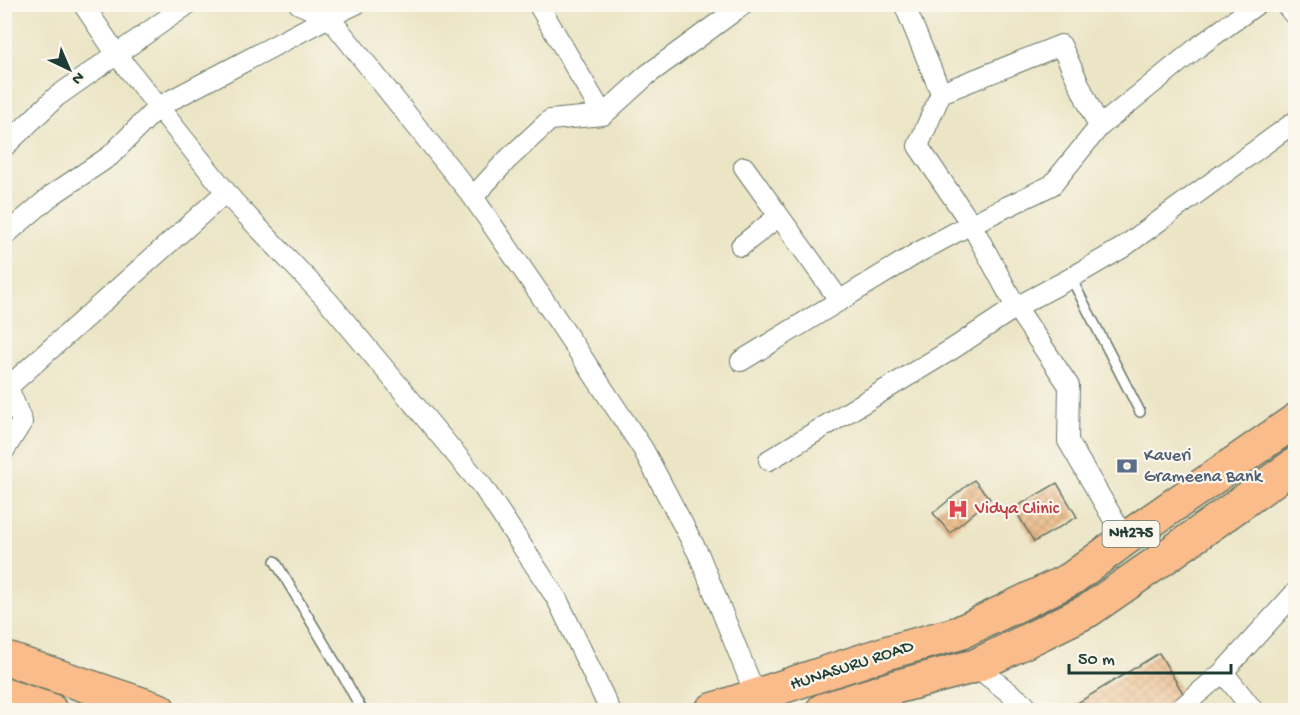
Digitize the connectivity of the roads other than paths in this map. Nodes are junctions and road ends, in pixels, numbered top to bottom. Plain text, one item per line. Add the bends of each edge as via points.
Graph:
1 (83, 4) edge
2 (188, 4) edge
3 (299, 4) edge
4 (356, 4) edge
5 (538, 4) edge
6 (744, 4) edge
7 (904, 4) edge
8 (1257, 4) edge
9 (1285, 4) edge
10 (329, 17) junction
11 (1296, 17) edge
12 (117, 55) junction
13 (941, 93) junction
14 (158, 107) junction
15 (603, 115) junction
16 (1296, 121) edge
17 (1099, 127) junction
18 (4, 147) edge
19 (744, 167) dead end
20 (226, 192) junction
21 (473, 197) junction
22 (779, 216) junction
23 (971, 224) junction
24 (4, 236) edge
25 (741, 246) dead end
26 (1071, 278) junction
27 (840, 301) junction
28 (1016, 307) junction
29 (741, 361) dead end
30 (1140, 412) dead end
31 (1296, 420) edge
32 (4, 451) edge
33 (769, 460) dead end
34 (1296, 464) edge
35 (1125, 539) junction
36 (275, 561) dead end
37 (1071, 579) junction
38 (1296, 592) edge
39 (1089, 610) junction
40 (4, 658) edge
41 (975, 666) junction
42 (1223, 672) junction
43 (4, 695) edge
44 (756, 696) junction
45 (50, 711) edge
46 (159, 711) edge
47 (362, 711) edge
48 (610, 711) edge
49 (712, 711) edge
50 (823, 711) edge
51 (1029, 711) edge
52 (1179, 711) edge
53 (1253, 711) edge

1 - 12 street
2 - 12 street
3 - 10 street
4 - 10 street
5 - 15 street
6 - 15 street via 647,75
7 - 13 street
8 - 17 street
9 - 11 street
10 - 14 street
10 - 21 street
12 - 14 street
12 - 18 street via 56,97
13 - 17 street via 1061,45
13 - 23 street via 918,146
14 - 20 street
14 - 24 street via 110,156 52,195
15 - 21 street via 550,120
16 - 26 street via 1122,248
17 - 23 street via 1052,185
19 - 22 street
20 - 32 street via 8,387 22,422
20 - 48 street via 328,301 483,487 557,599
21 - 44 street via 643,448 699,555
22 - 25 street
22 - 27 street
23 - 27 street
23 - 28 street
26 - 28 street
26 - 30 lane
27 - 29 street
28 - 33 street
28 - 35 street via 1068,386 1068,441
31 - 35 highway, NH275
34 - 39 highway, NH275
35 - 37 highway, NH275
36 - 47 lane
37 - 39 highway
37 - 44 highway, HUNASURU ROAD / NH275 via 959,633
38 - 42 street
39 - 41 highway, NH275
40 - 46 highway
41 - 50 highway, NH275
41 - 51 street
42 - 52 street
42 - 53 street
43 - 45 highway
44 - 49 highway, HUNASURU ROAD / NH275

